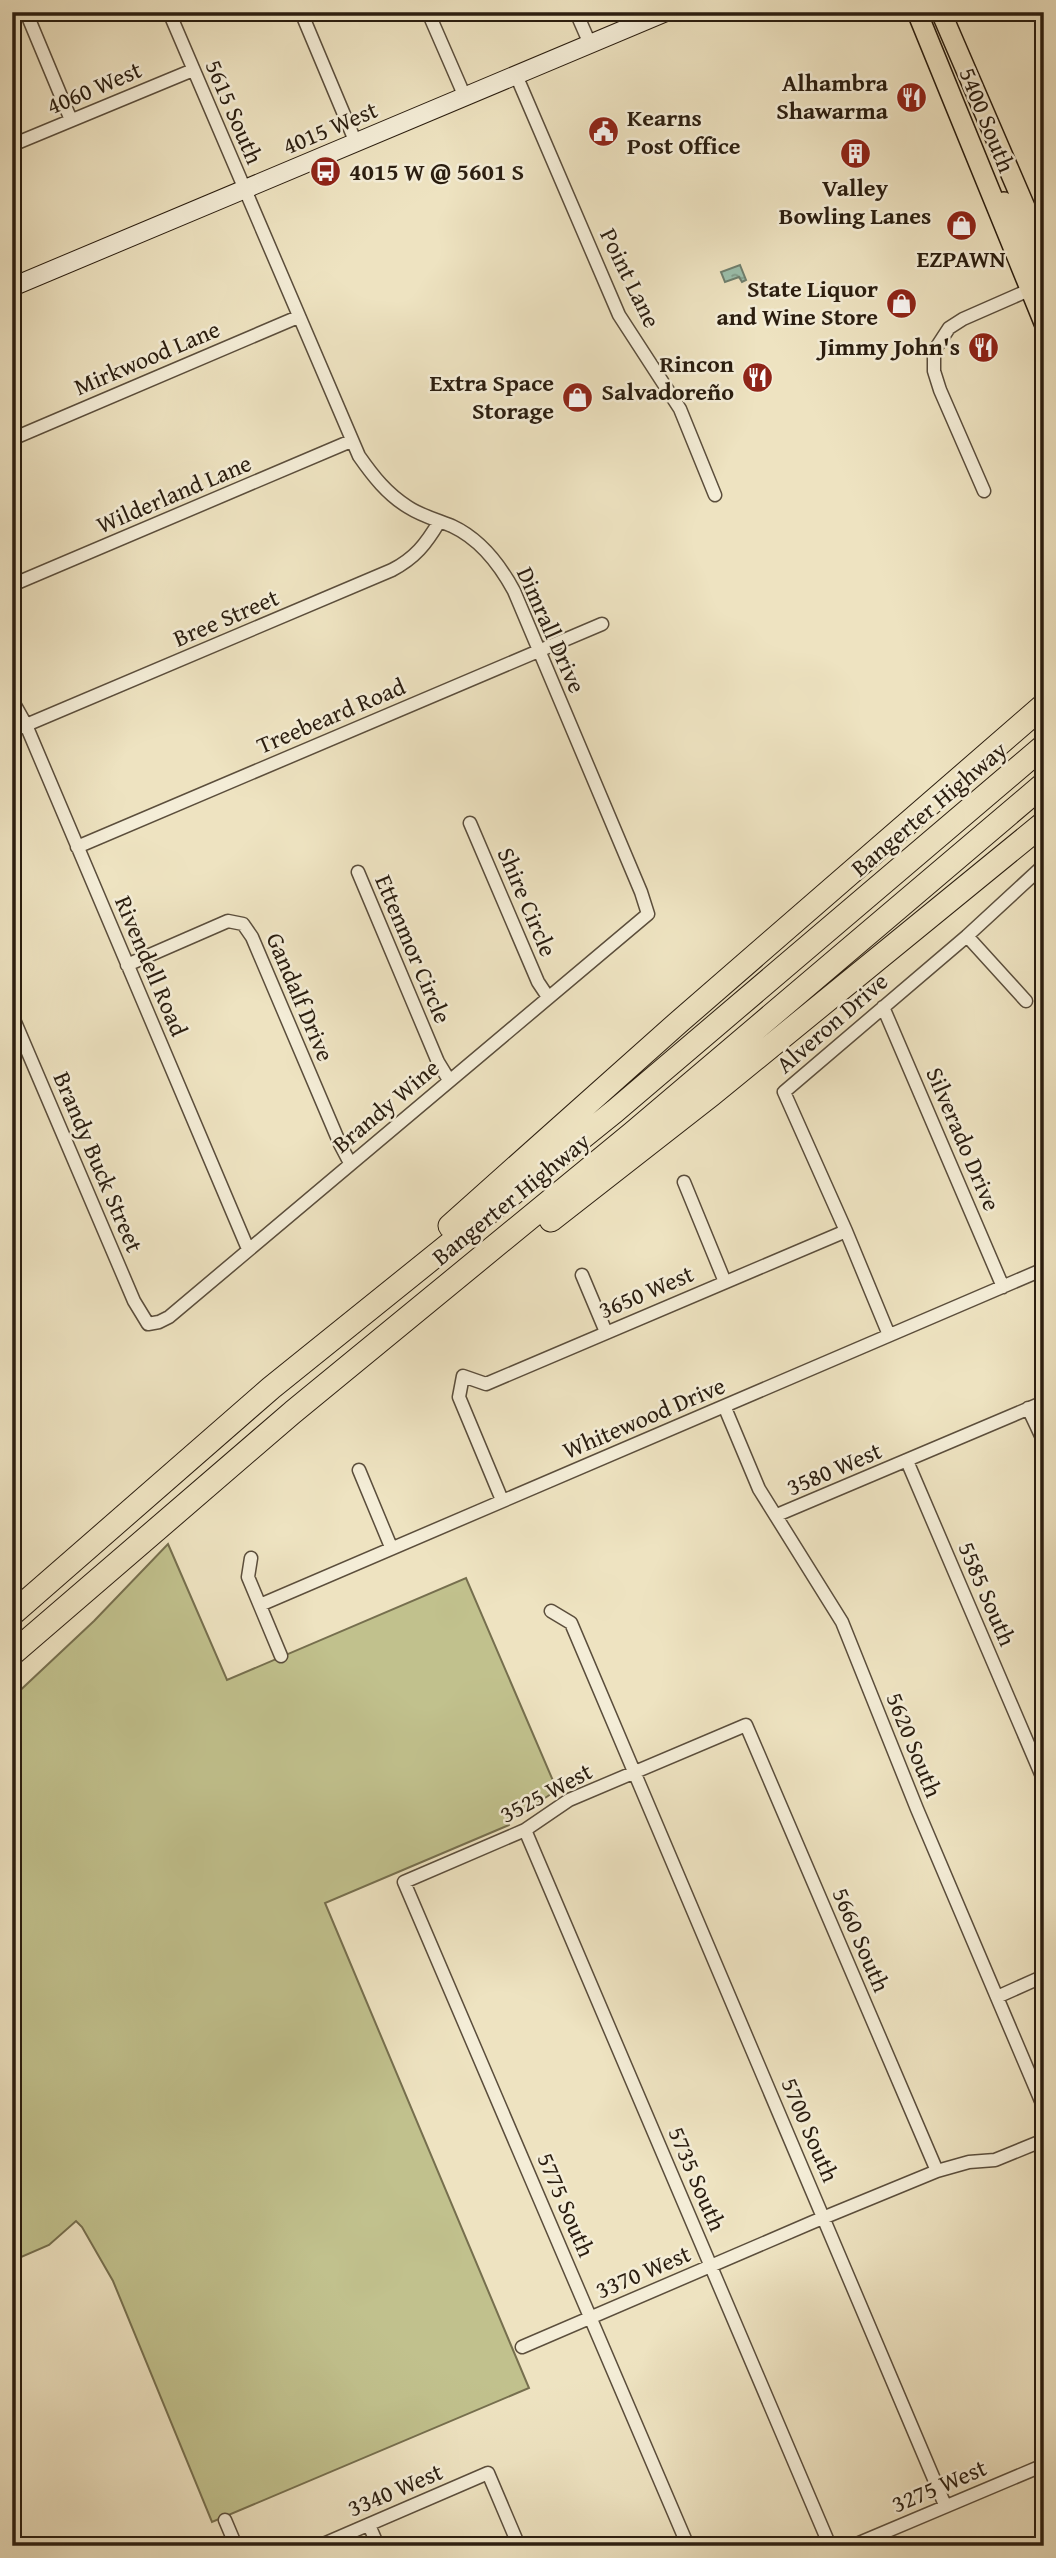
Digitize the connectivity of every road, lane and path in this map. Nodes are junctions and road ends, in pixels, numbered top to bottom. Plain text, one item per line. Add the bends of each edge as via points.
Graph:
1 (26, 12) edge
2 (169, 12) edge
3 (301, 12) edge
4 (428, 12) edge
5 (576, 12) edge
6 (666, 12) edge
7 (916, 12) edge
8 (942, 12) edge
9 (590, 44) junction
10 (192, 70) junction
11 (516, 75) junction
12 (465, 97) junction
13 (71, 120) junction
14 (356, 143) junction
15 (12, 145) edge
16 (244, 190) junction
17 (1044, 251) edge
18 (1037, 286) edge
19 (12, 287) edge
20 (1044, 305) edge
21 (298, 317) junction
22 (1044, 323) edge
23 (12, 439) edge
24 (351, 441) junction
25 (984, 491) dead end
26 (715, 495) dead end
27 (439, 522) junction
28 (12, 585) edge
29 (602, 624) dead end
30 (539, 651) junction
31 (12, 701) edge
32 (1044, 705) edge
33 (26, 725) junction
34 (12, 731) edge
35 (1044, 746) edge
36 (1044, 785) edge
37 (470, 823) dead end
38 (1044, 823) edge
39 (77, 847) junction
40 (1044, 865) edge
41 (358, 872) dead end
42 (648, 914) joint
43 (967, 936) junction
44 (127, 965) junction
45 (548, 997) junction
46 (1026, 1001) dead end
47 (883, 1007) junction
48 (12, 1015) edge
49 (449, 1080) junction
50 (350, 1163) junction
51 (684, 1182) dead end
52 (846, 1231) junction
53 (248, 1249) junction
54 (1044, 1269) edge
55 (582, 1275) dead end
56 (725, 1282) junction
57 (1003, 1287) junction
58 (148, 1324) joint
59 (606, 1332) junction
60 (889, 1335) junction
61 (271, 1388) junction
62 (1044, 1402) edge
63 (725, 1408) junction
64 (1028, 1408) junction
65 (293, 1412) junction
66 (1044, 1442) edge
67 (908, 1461) junction
68 (359, 1470) dead end
69 (502, 1500) junction
70 (777, 1516) junction
71 (391, 1547) junction
72 (251, 1558) dead end
73 (260, 1605) junction
74 (551, 1611) dead end
75 (12, 1614) edge
76 (12, 1654) edge
77 (281, 1656) dead end
78 (746, 1725) joint
79 (634, 1772) junction
80 (1044, 1781) edge
81 (525, 1830) junction
82 (404, 1882) joint
83 (1044, 1976) edge
84 (997, 1997) junction
85 (1044, 2108) edge
86 (1044, 2140) edge
87 (937, 2171) junction
88 (824, 2217) junction
89 (712, 2265) junction
90 (591, 2317) junction
91 (522, 2347) dead end
92 (1044, 2465) edge
93 (945, 2505) junction
94 (225, 2520) dead end
95 (369, 2525) junction
96 (882, 2540) edge
97 (236, 2546) edge
98 (319, 2546) edge
99 (378, 2546) edge
100 (519, 2546) edge
101 (688, 2546) edge
102 (830, 2546) edge
103 (852, 2546) edge

1 - 13 street
2 - 10 street, 5615 South
3 - 14 street
4 - 12 street
5 - 9 street
6 - 9 street, 4015 West
7 - 18 main road, 5400 South via 981,170
8 - 17 main road, 5400 South
9 - 11 street, 4015 West
10 - 13 street, 4060 West
10 - 16 street, 5615 South
11 - 12 street, 4015 West
11 - 26 street, Point Lane via 619,315 680,409
12 - 14 street, 4015 West
13 - 15 street, 4060 West
14 - 16 street, 4015 West
16 - 19 street, 4015 West
16 - 21 street, Dimrall Drive
18 - 20 main road
18 - 22 main road, 5400 South
18 - 25 street via 948,328 934,351 940,390
21 - 23 street, Mirkwood Lane
21 - 24 street, Dimrall Drive
24 - 27 street, Dimrall Drive via 374,477 393,496
24 - 28 street, Wilderland Lane
27 - 30 street, Dimrall Drive via 467,536 494,560 514,591
27 - 33 street, Bree Street via 421,550 392,570
29 - 30 street, Treebeard Road
30 - 39 street, Treebeard Road
30 - 42 street, Dimrall Drive
31 - 33 street, Rivendell Road
32 - 61 highway via 488,1191
33 - 34 street, Bree Street
33 - 39 street, Rivendell Road
35 - 61 highway, Bangerter Highway via 615,1111
36 - 65 highway, Bangerter Highway via 634,1133
37 - 45 street, Shire Circle
38 - 65 highway via 613,1172
39 - 44 street, Rivendell Road
40 - 43 street, Alveron Drive
41 - 49 street, Ettenmor Circle
42 - 45 street, Brandy Wine
43 - 46 street
43 - 47 street, Alveron Drive
44 - 50 street, Gandalf Drive via 228,921 243,924
44 - 53 street, Rivendell Road
45 - 49 street, Brandy Wine
47 - 52 street, Alveron Drive via 784,1092
47 - 57 street, Silverado Drive
48 - 58 street, Brandy Buck Street via 134,1301
49 - 50 street, Brandy Wine
50 - 53 street, Brandy Wine
51 - 56 street
52 - 56 street, 3650 West
52 - 60 street, Alveron Drive
53 - 58 street, Brandy Wine via 169,1317
54 - 57 street, Whitewood Drive
55 - 59 street
56 - 59 street, 3650 West
57 - 60 street, Whitewood Drive
59 - 69 street, 3650 West via 486,1384 463,1376 459,1397
60 - 63 street, Whitewood Drive
61 - 75 highway, Bangerter Highway
62 - 64 street, 3580 West
63 - 69 street, Whitewood Drive
63 - 70 street, 5620 South via 759,1489
64 - 66 street
64 - 67 street, 3580 West
65 - 76 highway, Bangerter Highway
67 - 70 street, 3580 West
67 - 80 street, 5585 South
68 - 71 street
69 - 71 street, Whitewood Drive
70 - 84 street, 5620 South via 842,1622
71 - 73 street, Whitewood Drive
72 - 73 street via 248,1577
73 - 77 street
74 - 79 street, 5700 South via 571,1623
78 - 79 street, 3525 West
78 - 87 street, 5660 South
79 - 81 street, 3525 West via 560,1805
79 - 88 street, 5700 South
81 - 82 street, 3525 West
81 - 89 street, 5735 South
82 - 90 street, 5775 South
83 - 84 street
84 - 85 street, 5620 South
86 - 87 street, 3370 West via 995,2160
87 - 88 street, 3370 West
88 - 89 street, 3370 West
88 - 93 street, 5700 South
89 - 90 street, 3370 West
89 - 102 street, 5735 South
90 - 91 street, 3370 West
90 - 101 street, 5775 South
92 - 93 street, 3275 West
93 - 96 street, 3275 West
94 - 97 street
95 - 98 street, 3340 West
95 - 99 street
95 - 100 street, 3340 West via 488,2473
96 - 103 street, 3275 West

